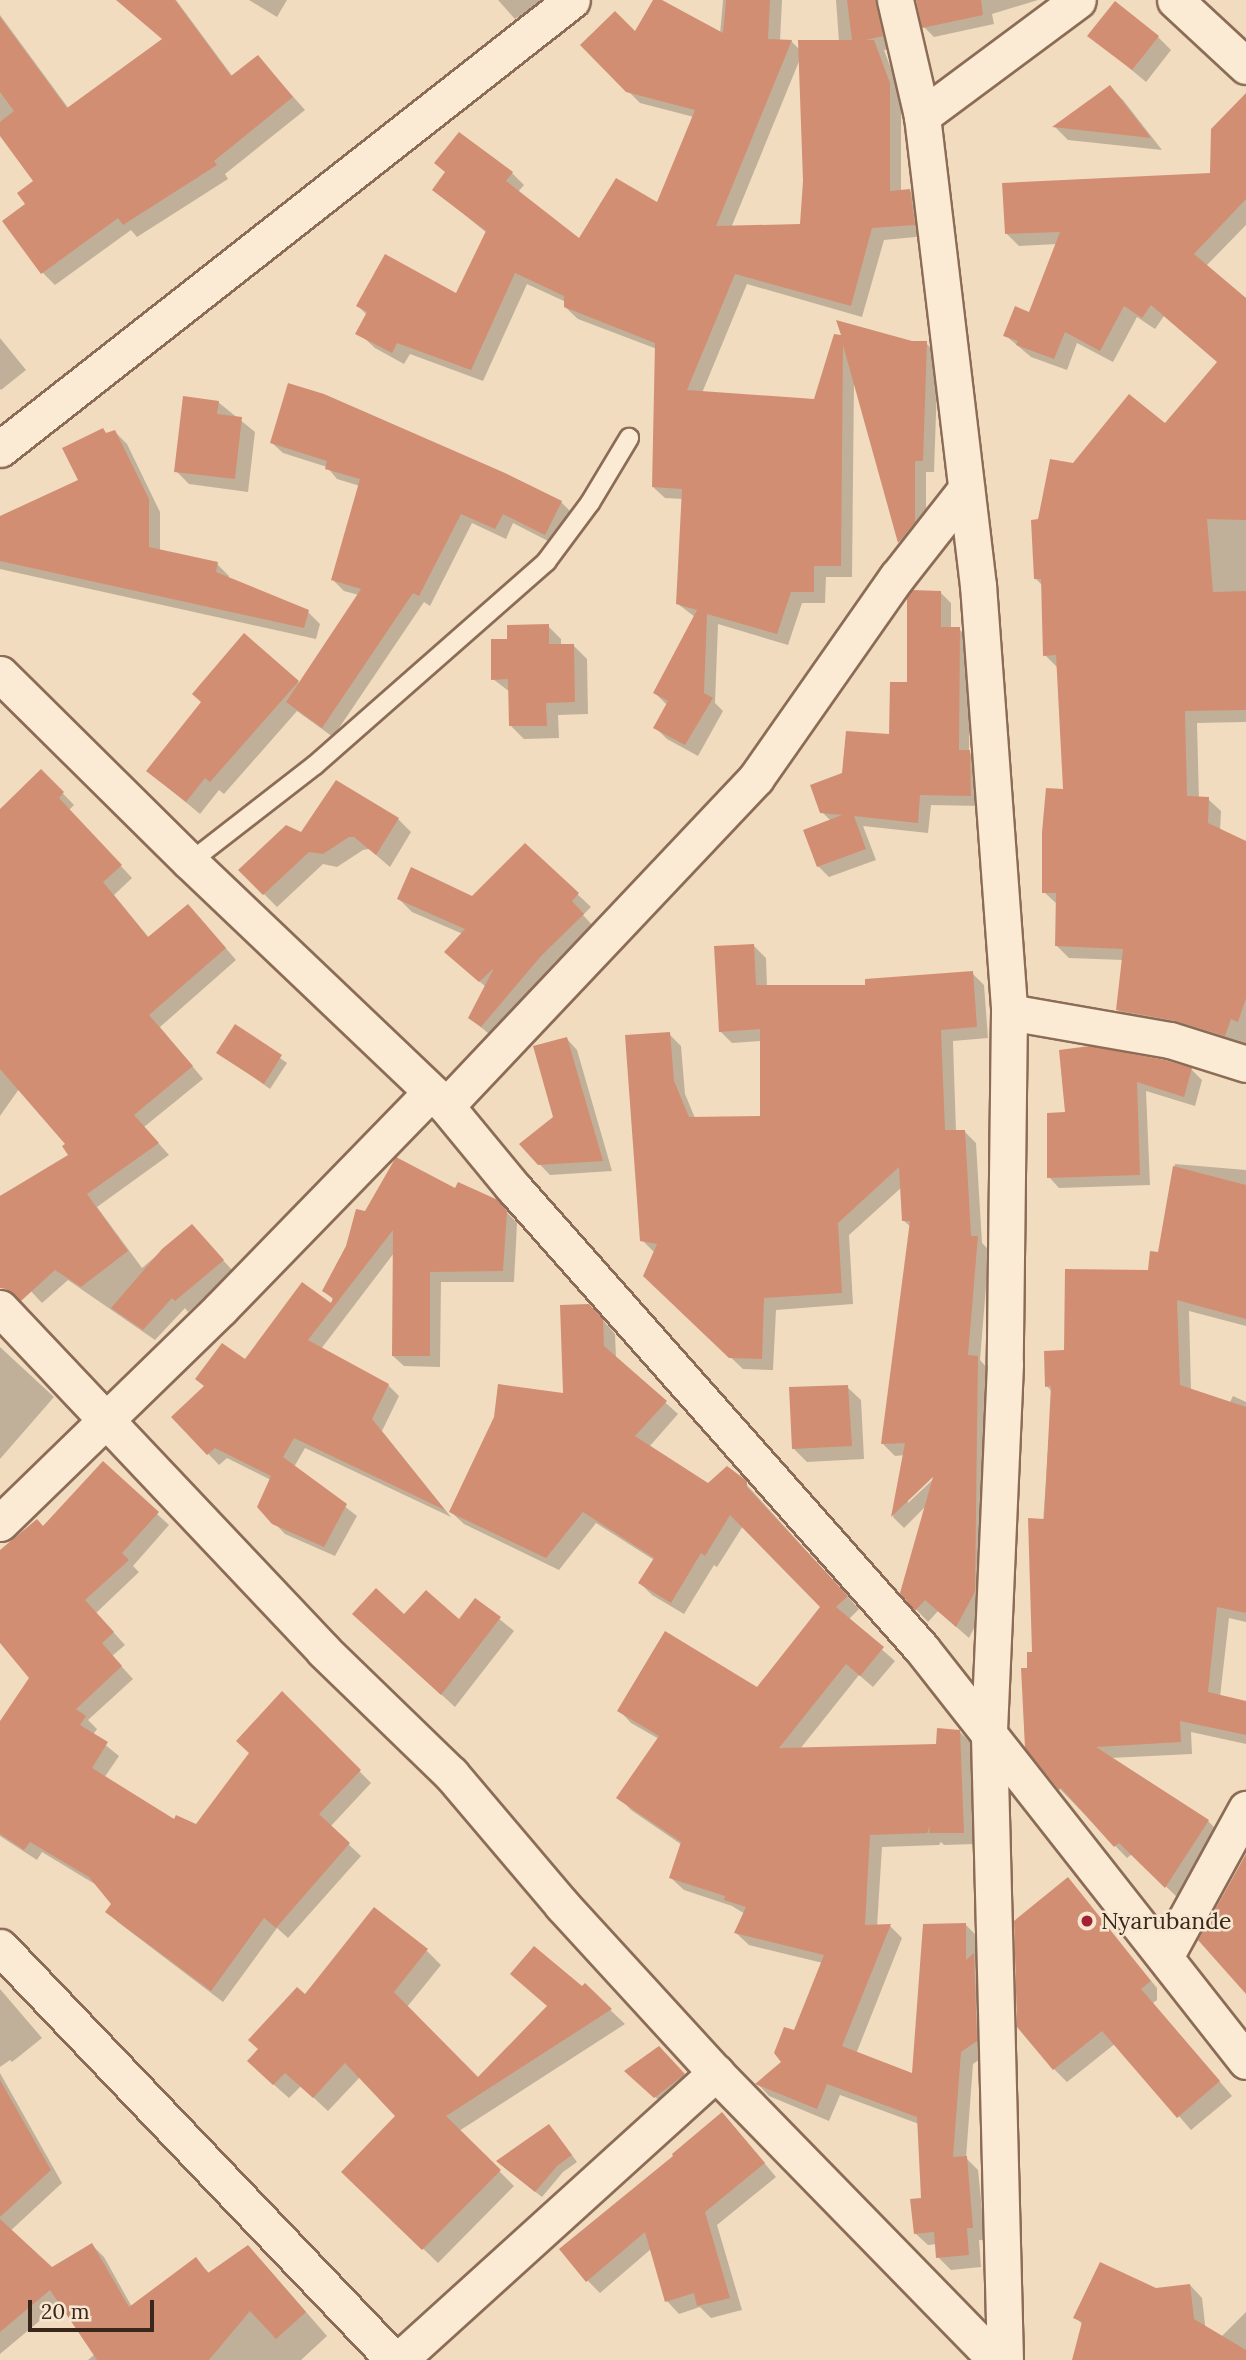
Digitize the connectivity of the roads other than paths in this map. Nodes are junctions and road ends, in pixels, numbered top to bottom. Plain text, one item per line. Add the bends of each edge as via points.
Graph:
1 (572, 0) edge
2 (895, 0) edge
3 (1078, 0) edge
4 (1175, 0) edge
5 (1246, 66) edge
6 (922, 116) junction
7 (629, 438) dead end
8 (0, 449) edge
9 (966, 489) junction
10 (0, 674) edge
11 (190, 862) junction
12 (1009, 1012) junction
13 (1246, 1064) edge
14 (438, 1099) junction
15 (0, 1308) edge
16 (105, 1420) junction
17 (0, 1523) edge
18 (989, 1737) junction
19 (1246, 1809) edge
20 (0, 1947) edge
21 (1165, 1957) junction
22 (1246, 2061) edge
23 (716, 2073) junction
24 (397, 2360) edge
25 (996, 2360) edge
26 (1005, 2360) edge

1 - 8 street
2 - 6 street
3 - 6 street
4 - 5 street
6 - 9 street
7 - 11 lane via 590,503 546,562 315,765
9 - 12 street via 978,585
9 - 14 street via 897,577 756,778
10 - 11 street
11 - 14 street
12 - 13 street via 1170,1040
12 - 18 street via 1005,1364
14 - 16 street
14 - 18 street via 922,1649
15 - 16 street
16 - 17 street
16 - 23 street via 324,1651 451,1774 562,1905
18 - 21 street
18 - 26 street
19 - 21 street
20 - 24 street
21 - 22 street
23 - 24 street
23 - 25 street

